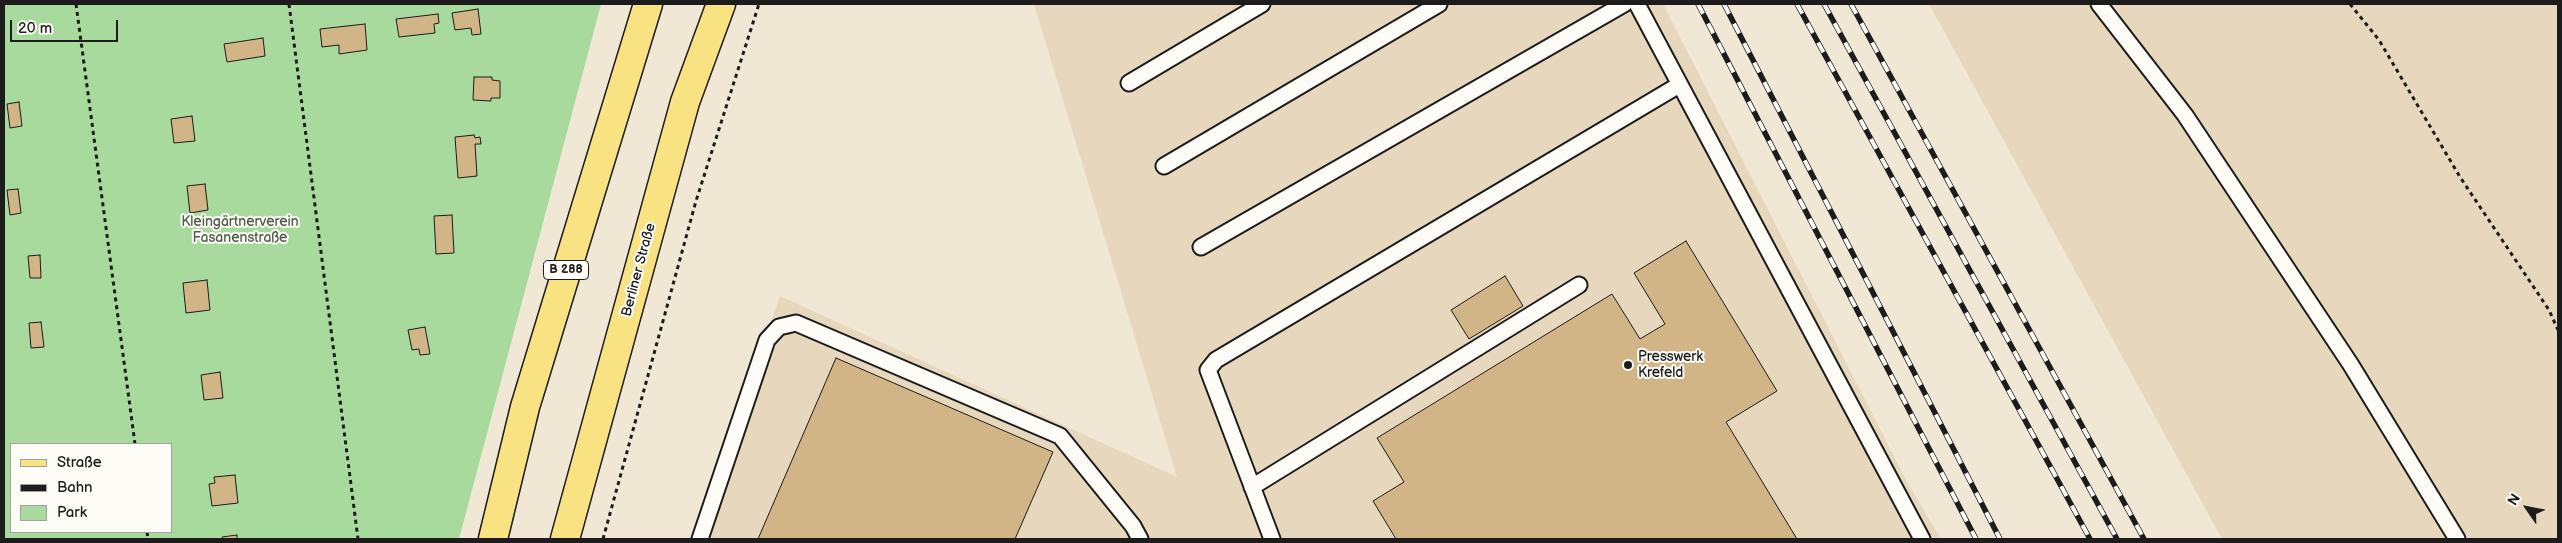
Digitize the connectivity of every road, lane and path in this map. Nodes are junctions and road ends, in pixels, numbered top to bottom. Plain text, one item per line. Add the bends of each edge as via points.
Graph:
1 (76, 4) edge
2 (289, 4) edge
3 (648, 4) edge
4 (721, 4) edge
5 (759, 4) edge
6 (1262, 4) edge
7 (1439, 4) edge
8 (1624, 4) edge
9 (1637, 4) edge
10 (2099, 4) edge
11 (2350, 4) edge
12 (1128, 83) dead end
13 (1680, 85) junction
14 (1164, 166) dead end
15 (1201, 247) dead end
16 (1579, 286) dead end
17 (2558, 330) edge
18 (135, 443) edge
19 (1252, 487) junction
20 (358, 539) edge
21 (493, 539) edge
22 (566, 539) edge
23 (603, 539) edge
24 (700, 539) edge
25 (1140, 539) edge
26 (1272, 539) edge
27 (1922, 539) edge
28 (2457, 539) edge

1 - 18 path
2 - 20 path
3 - 21 main road, B 288 via 525,407
4 - 22 main road, Berliner Straße via 685,102
5 - 23 path via 696,200
6 - 12 lane
7 - 14 lane
8 - 15 lane
9 - 13 lane
10 - 28 lane via 2185,115 2351,365
11 - 17 path via 2379,40 2460,177 2550,310
13 - 19 lane via 1216,360 1208,370
13 - 27 lane
16 - 19 lane
19 - 26 lane
24 - 25 lane via 767,340 779,327 796,323 1060,436

